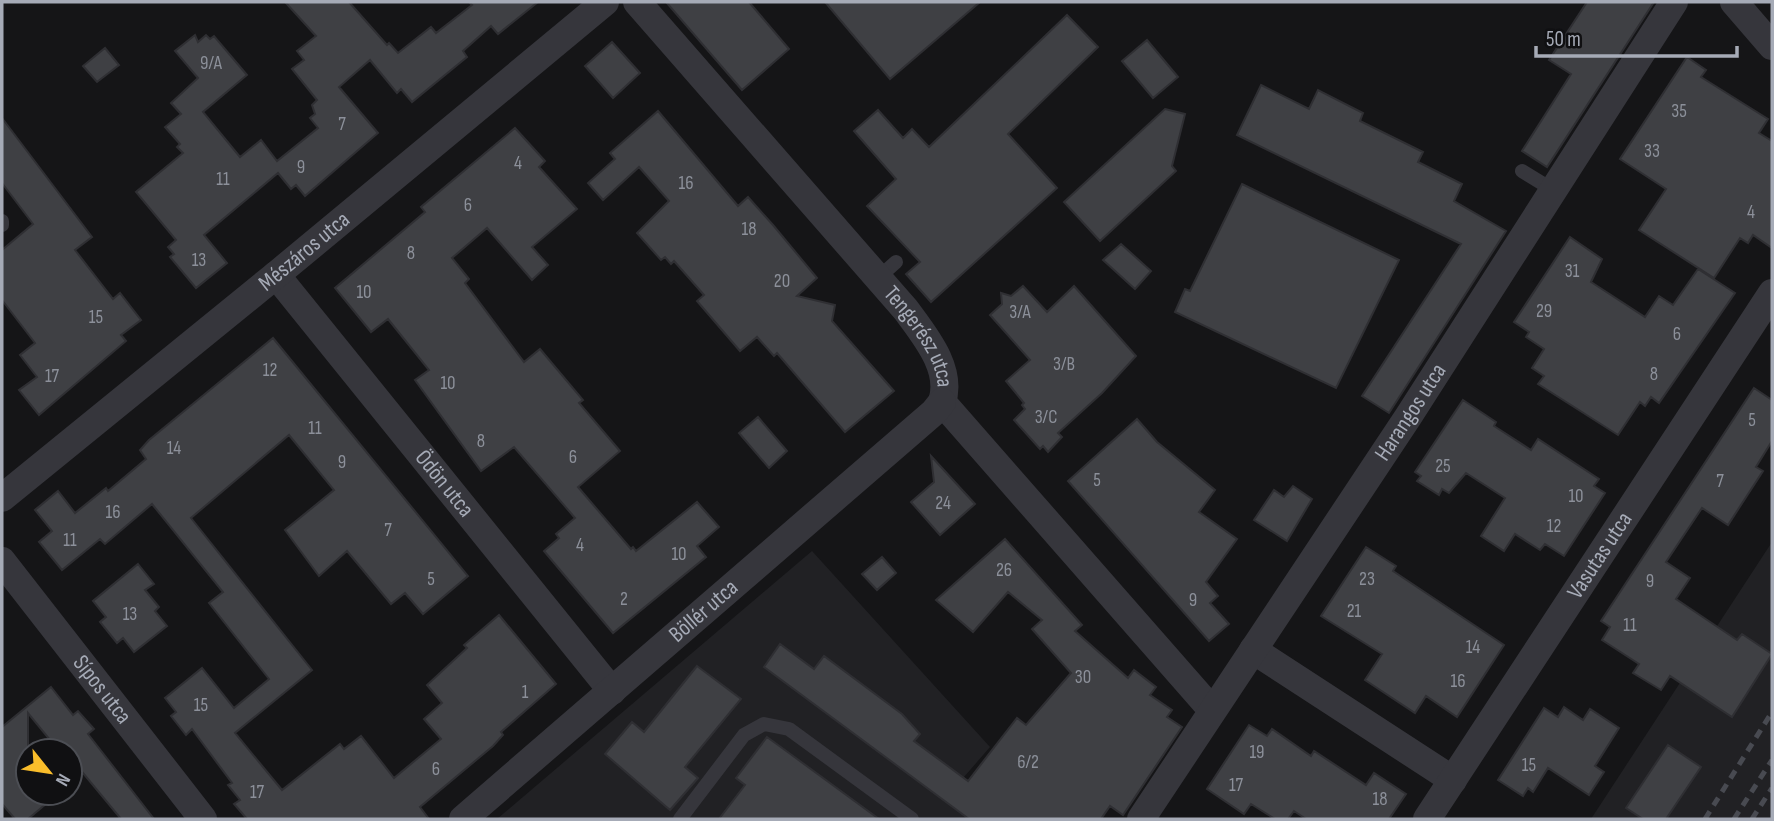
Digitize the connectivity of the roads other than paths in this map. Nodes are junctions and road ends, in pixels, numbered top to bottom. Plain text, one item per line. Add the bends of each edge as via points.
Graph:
1 (605, 2) edge
2 (636, 2) edge
3 (1674, 2) edge
4 (1734, 2) edge
5 (1772, 46) edge
6 (1522, 171) dead end
7 (1553, 190) junction
8 (276, 275) junction
9 (1772, 293) edge
10 (942, 402) junction
11 (2, 498) edge
12 (2, 561) edge
13 (1253, 650) junction
14 (612, 691) junction
15 (1212, 710) junction
16 (1453, 780) junction
17 (203, 819) edge
18 (463, 819) edge
19 (680, 819) edge
20 (912, 819) edge
21 (1141, 819) edge
22 (1427, 819) edge

1 - 8 street, Mészáros utca
2 - 10 street, Tengerész utca via 887,270 936,355 945,380
3 - 7 street, Harangos utca
4 - 5 street
6 - 7 lane
7 - 13 street, Harangos utca
8 - 11 street, Mészáros utca
8 - 14 street, Ödön utca
9 - 16 street, Vasutas utca
10 - 14 street, Böllér utca
10 - 15 street, Tengerész utca
12 - 17 street, Sípos utca
13 - 15 street, Harangos utca
13 - 16 street
14 - 18 street, Böllér utca
15 - 21 street, Harangos utca
16 - 22 street, Vasutas utca
19 - 20 lane via 744,735 773,723 797,733

